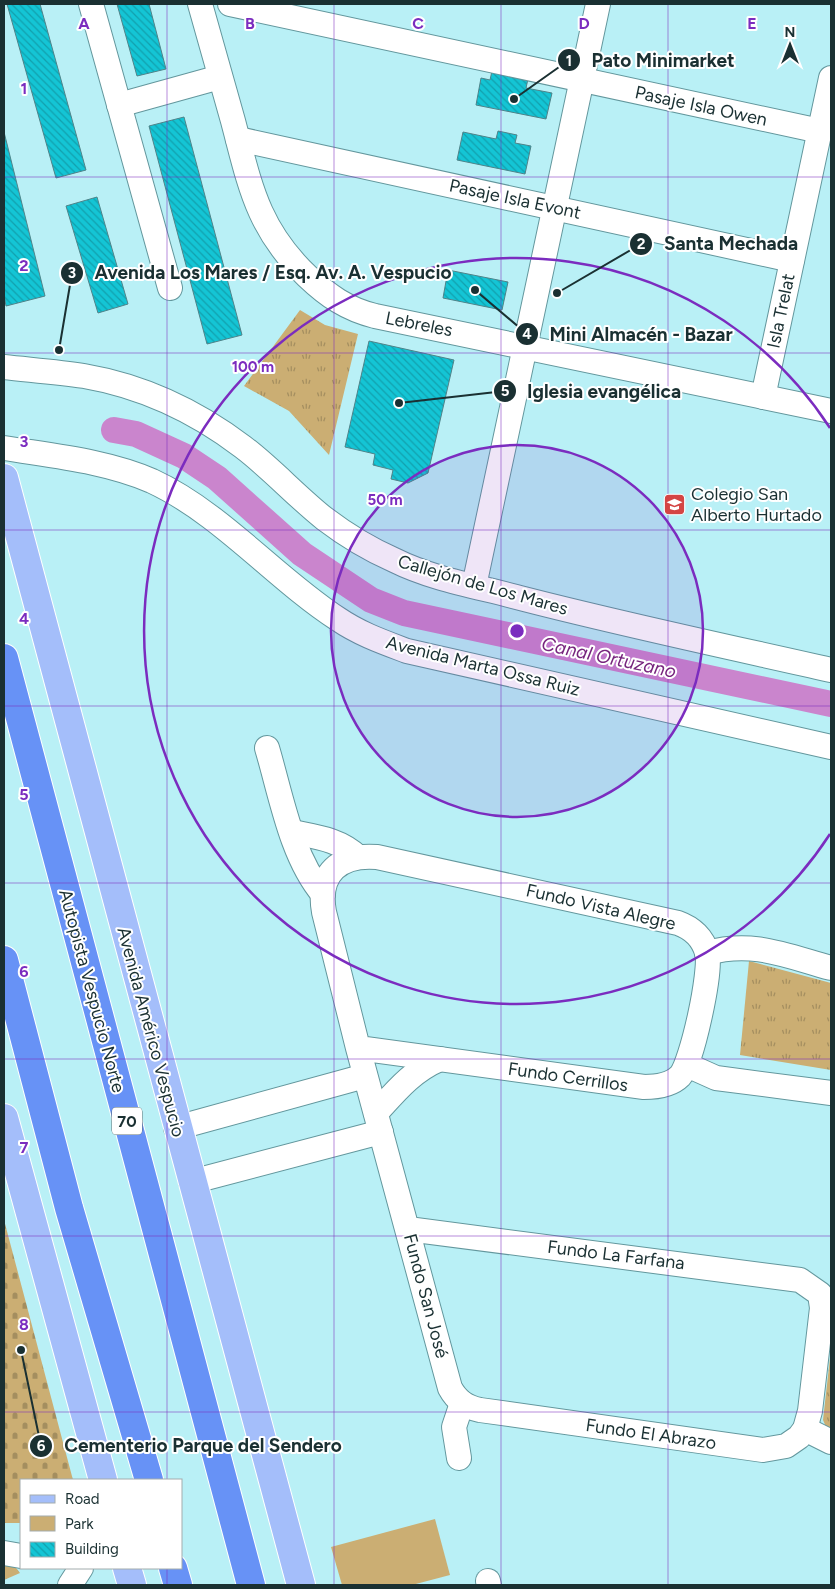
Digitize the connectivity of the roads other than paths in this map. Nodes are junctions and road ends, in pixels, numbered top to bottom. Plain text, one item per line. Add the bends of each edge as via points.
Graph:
1 (91, 4) edge
2 (200, 4) edge
3 (230, 4) edge
4 (598, 4) edge
5 (220, 77) junction
6 (831, 78) edge
7 (582, 80) junction
8 (119, 105) junction
9 (820, 131) junction
10 (238, 139) junction
11 (555, 208) junction
12 (792, 260) junction
13 (170, 288) dead end
14 (526, 347) junction
15 (4, 367) edge
16 (763, 397) junction
17 (831, 411) edge
18 (4, 448) edge
19 (4, 478) edge
20 (474, 586) junction
21 (4, 658) edge
22 (831, 670) edge
23 (831, 747) edge
24 (267, 748) dead end
25 (292, 832) junction
26 (358, 857) junction
27 (332, 870) joint
28 (323, 894) junction
29 (707, 953) junction
30 (4, 960) edge
31 (831, 968) edge
32 (358, 1048) junction
33 (440, 1059) junction
34 (687, 1065) junction
35 (365, 1076) junction
36 (831, 1093) edge
37 (4, 1118) edge
38 (378, 1123) junction
39 (176, 1128) junction
40 (191, 1182) junction
41 (408, 1230) junction
42 (826, 1293) edge
43 (462, 1403) junction
44 (805, 1429) junction
45 (831, 1442) edge
46 (459, 1458) dead end
47 (103, 1479) edge
48 (148, 1479) edge
49 (4, 1553) edge
50 (20, 1556) edge
51 (80, 1569) edge
52 (127, 1569) edge
53 (174, 1569) edge
54 (70, 1585) edge
55 (132, 1585) edge
56 (178, 1585) edge
57 (251, 1585) edge
58 (301, 1585) edge

1 - 8 street
2 - 5 street, Lebreles
3 - 7 street, Pasaje Isla Owen
4 - 7 street
5 - 8 street
5 - 10 street, Lebreles
6 - 9 street, Isla Trelat
7 - 9 street, Pasaje Isla Owen
7 - 11 street
8 - 13 street
9 - 12 street, Isla Trelat
10 - 11 street, Pasaje Isla Evont
10 - 14 street, Lebreles via 253,195 270,232 292,261 330,296 358,312
11 - 12 street, Pasaje Isla Evont
11 - 14 street
12 - 16 street, Isla Trelat
14 - 16 street, Lebreles
14 - 20 street
15 - 20 street, Callejón de Los Mares via 86,376 151,395 184,410 245,448 346,534 396,562
16 - 17 street, Lebreles
18 - 23 street, Avenida Marta Ossa Ruiz via 116,468 153,482 198,509 337,619 367,636 399,648
19 - 39 main road, Avenida Américo Vespucio
20 - 22 street, Callejón de Los Mares via 589,616
21 - 57 highway, Autopista Vespucio Norte / 70
24 - 25 street, Fundo San José
25 - 26 street via 331,840 350,849
25 - 28 street, Fundo San José via 305,869
26 - 27 street, Fundo Vista Alegre via 340,863
26 - 29 street, Fundo Vista Alegre via 377,857 678,923 697,935
27 - 28 street, Fundo San José
28 - 32 street, Fundo San José via 324,912
29 - 31 street via 735,946 753,947
29 - 34 street via 708,969
30 - 48 highway via 69,1208
32 - 33 street, Fundo Cerrillos
32 - 35 street, Fundo San José
33 - 34 street, Fundo Cerrillos via 644,1087 674,1081
33 - 38 street via 405,1080
34 - 36 street via 716,1078
35 - 38 street, Fundo San José
35 - 39 street
37 - 47 main road
38 - 40 street
38 - 41 street, Fundo San José
39 - 40 main road, Avenida Américo Vespucio
40 - 58 main road, Avenida Américo Vespucio
41 - 42 street, Fundo La Farfana via 790,1277
41 - 43 street, Fundo San José via 450,1388
42 - 44 street, Fundo La Farfana
43 - 44 street, Fundo El Abrazo via 480,1410 762,1450 786,1446
43 - 46 street via 454,1427
44 - 45 street
49 - 50 street
51 - 54 street
52 - 55 main road
53 - 56 highway

